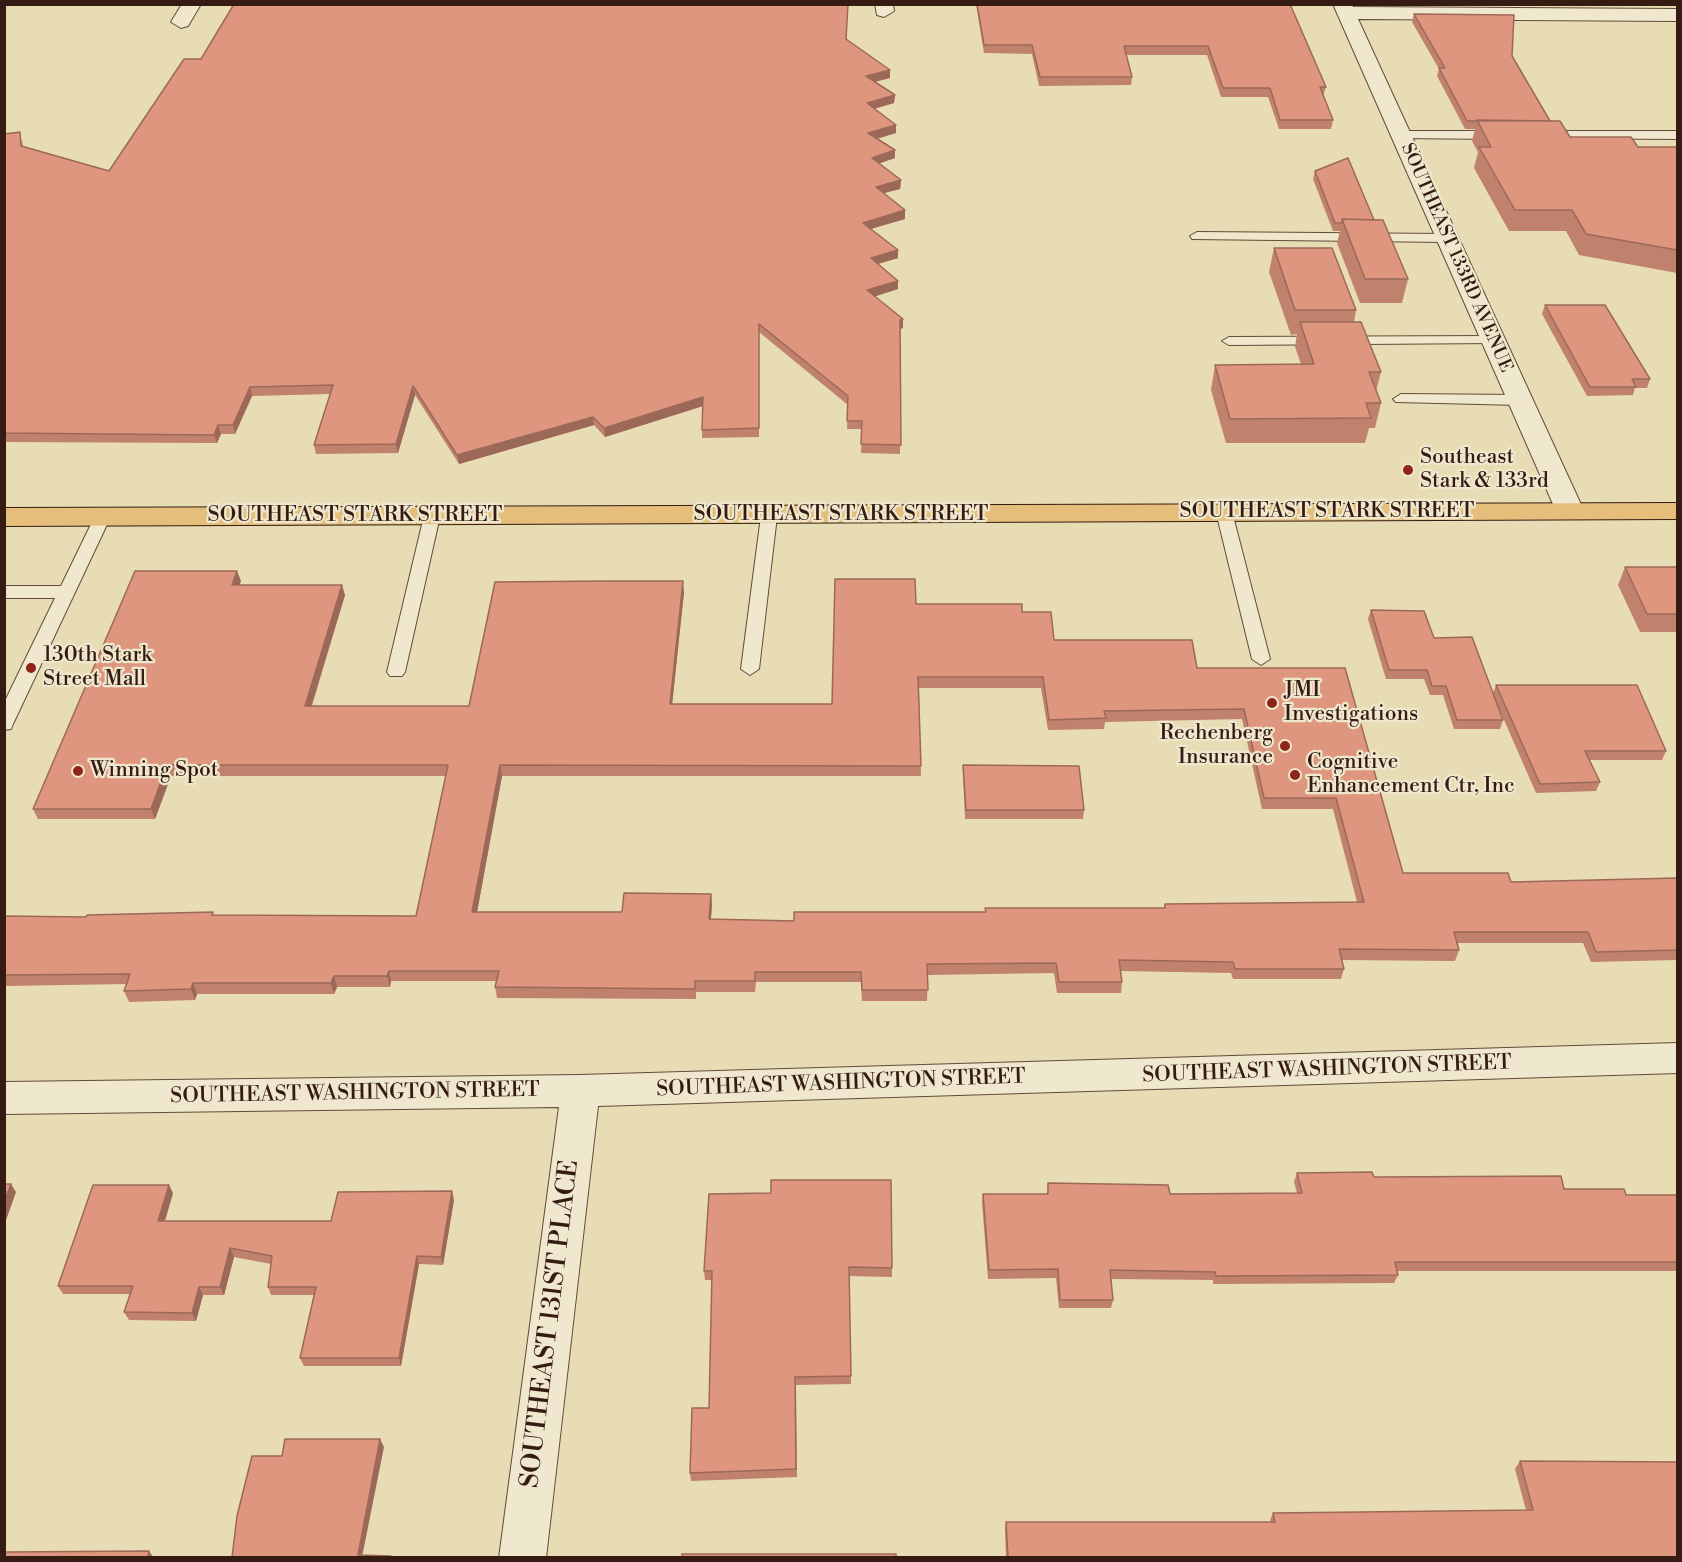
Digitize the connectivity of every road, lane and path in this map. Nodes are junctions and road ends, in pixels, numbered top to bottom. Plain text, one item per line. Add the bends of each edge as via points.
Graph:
1 (192, 4) edge
2 (1344, 9) edge
3 (1677, 15) edge
4 (181, 22) dead end
5 (1401, 135) junction
6 (1677, 135) edge
7 (1197, 236) dead end
8 (1448, 238) junction
9 (1492, 340) junction
10 (1229, 341) dead end
11 (1401, 399) dead end
12 (1520, 400) junction
13 (1570, 511) junction
14 (1677, 511) edge
15 (1224, 512) junction
16 (102, 516) junction
17 (432, 516) junction
18 (768, 516) junction
19 (4, 517) edge
20 (4, 592) edge
21 (67, 592) junction
22 (1261, 659) dead end
23 (750, 669) dead end
24 (396, 672) dead end
25 (4, 724) edge
26 (1677, 1058) edge
27 (580, 1091) junction
28 (4, 1098) edge
29 (522, 1557) edge

1 - 4 street
2 - 3 street
2 - 5 street, SOUTHEAST 133RD AVENUE
5 - 6 lane
5 - 8 street, SOUTHEAST 133RD AVENUE
7 - 8 lane
8 - 9 street, SOUTHEAST 133RD AVENUE
9 - 10 lane
9 - 12 street, SOUTHEAST 133RD AVENUE
11 - 12 lane
12 - 13 street, SOUTHEAST 133RD AVENUE
13 - 14 main road, SOUTHEAST STARK STREET
13 - 15 main road, SOUTHEAST STARK STREET
15 - 18 main road, SOUTHEAST STARK STREET
15 - 22 lane
16 - 17 main road, SOUTHEAST STARK STREET
16 - 19 main road, SOUTHEAST STARK STREET
16 - 21 lane
17 - 18 main road, SOUTHEAST STARK STREET
17 - 24 lane
18 - 23 lane
20 - 21 lane
21 - 25 lane
26 - 27 street, SOUTHEAST WASHINGTON STREET
27 - 28 street, SOUTHEAST WASHINGTON STREET
27 - 29 street, SOUTHEAST 131ST PLACE

